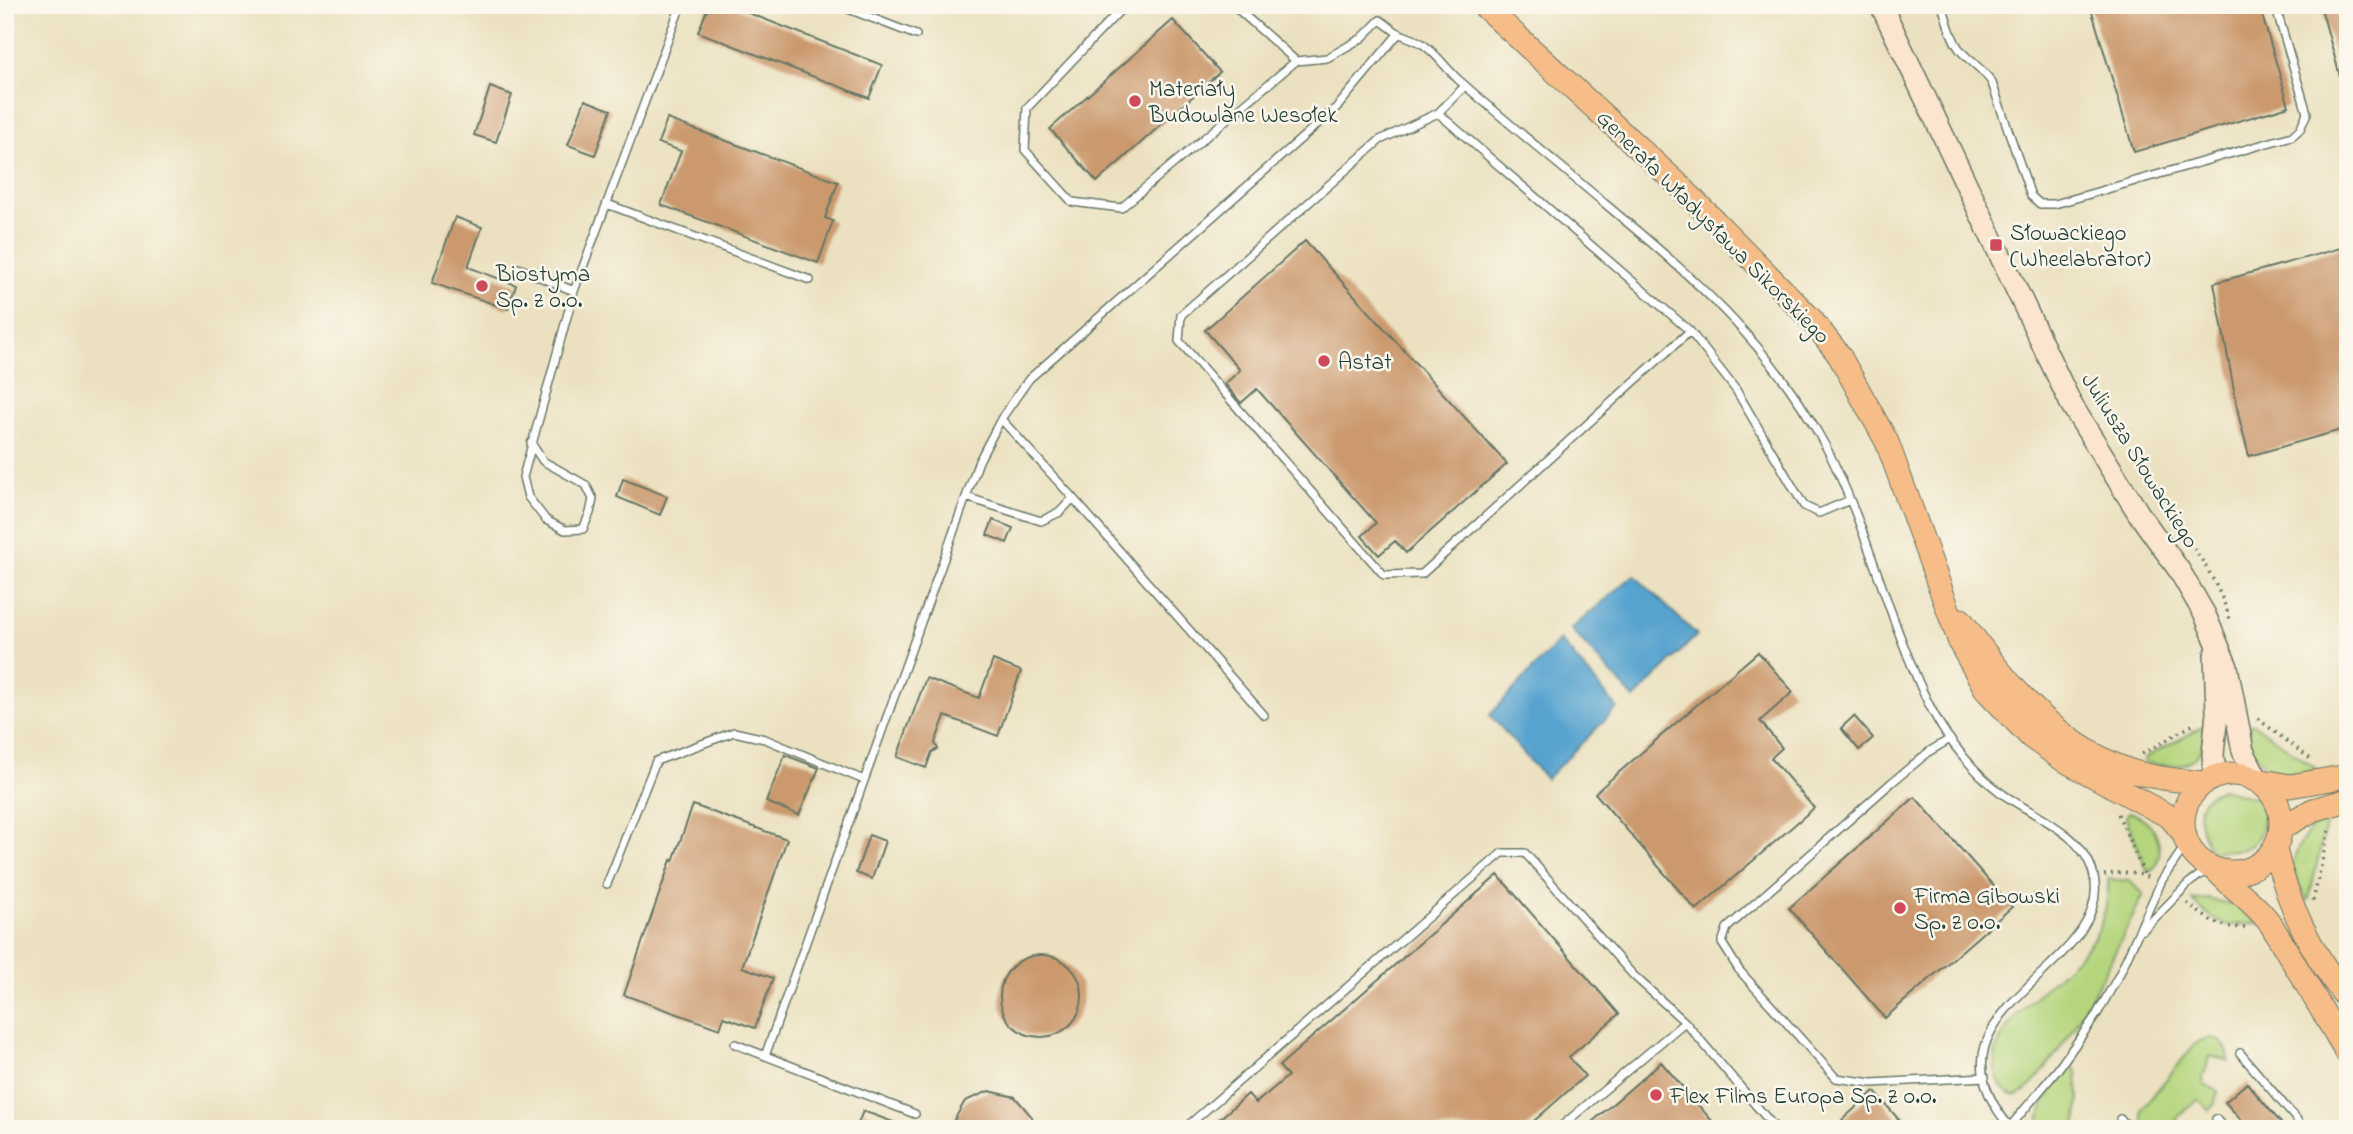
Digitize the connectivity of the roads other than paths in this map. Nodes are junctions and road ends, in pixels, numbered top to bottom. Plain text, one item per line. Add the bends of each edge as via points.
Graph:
1 (681, 5) edge
2 (838, 5) edge
3 (1125, 5) edge
4 (1233, 5) edge
5 (1483, 5) edge
6 (1881, 5) edge
7 (1942, 5) edge
8 (2275, 5) edge
9 (1399, 33) junction
10 (916, 35) dead end
11 (1296, 61) junction
12 (1465, 86) junction
13 (1438, 113) junction
14 (607, 204) junction
15 (518, 268) dead end
16 (810, 280) dead end
17 (574, 291) junction
18 (1690, 331) junction
19 (1000, 419) junction
20 (531, 443) junction
21 (966, 497) junction
22 (1073, 498) junction
23 (1850, 500) junction
24 (1944, 598) junction
25 (2224, 635) junction
26 (1264, 715) dead end
27 (1951, 739) junction
28 (2348, 776) edge
29 (2209, 779) junction
30 (864, 780) junction
31 (2258, 780) junction
32 (2340, 807) edge
33 (2186, 839) junction
34 (2278, 839) junction
35 (2214, 869) junction
36 (607, 884) dead end
37 (2137, 936) junction
38 (2348, 1000) edge
39 (1685, 1022) junction
40 (735, 1044) dead end
41 (2240, 1053) dead end
42 (2348, 1054) edge
43 (765, 1056) junction
44 (1985, 1077) junction
45 (915, 1114) dead end
46 (2120, 1119) dead end
47 (2216, 1119) dead end
48 (2009, 1128) edge
49 (1184, 1129) edge
50 (1558, 1129) edge
51 (1776, 1129) edge
52 (2133, 1129) edge
53 (2225, 1129) edge
54 (2301, 1129) edge

1 - 14 lane
2 - 10 lane
3 - 11 lane via 1027,108 1025,150 1072,202 1121,208
4 - 11 lane
5 - 24 main road, Generała Władysława Sikorskiego via 1682,188 1811,319 1839,355 1888,442
6 - 25 street, Juliusza Słowackiego via 2071,404 2138,514
7 - 8 lane via 1960,50 1992,83 2031,196 2040,204 2056,204 2300,130 2307,113
9 - 11 lane via 1380,20 1362,38 1326,58
9 - 12 lane via 1422,43
9 - 19 lane via 1338,106 1029,379
12 - 13 lane
12 - 23 lane via 1740,325 1807,412
13 - 18 lane
13 - 18 lane via 1380,140 1181,315 1179,341 1384,575 1422,574
14 - 16 lane
14 - 17 lane
15 - 17 lane
17 - 20 lane
18 - 23 lane via 1736,390 1804,506 1819,513
19 - 21 lane
19 - 22 lane
20 - 20 lane via 523,477 528,497 546,520 565,530 583,529 593,499 586,485 543,461
21 - 22 lane via 1041,521
21 - 30 lane
22 - 26 lane
23 - 27 lane via 1913,668
24 - 29 main road, Generała Władysława Sikorskiego via 2017,693 2063,733 2127,769 2156,777
24 - 33 main road, Generała Władysława Sikorskiego via 1975,673 2022,729 2062,759 2170,817
25 - 29 street, Juliusza Słowackiego
25 - 31 street, Juliusza Słowackiego via 2243,751
27 - 44 lane via 1999,792 2081,848 2094,876 2096,898 2084,928 1993,1027 1986,1042
27 - 44 lane via 1891,783 1727,928 1722,943 1739,970 1836,1078 1872,1083
28 - 31 main road via 2290,786
29 - 31 main road via 2239,774
29 - 33 main road via 2186,806
30 - 36 lane via 765,739 734,732 656,761
30 - 43 lane
31 - 34 main road via 2270,790 2281,811
32 - 34 main road via 2314,810
33 - 35 main road via 2197,857
33 - 37 lane
34 - 35 main road via 2260,864 2250,869
34 - 38 main road via 2280,871 2296,914 2324,968
35 - 37 lane via 2189,883
35 - 42 main road via 2259,907
37 - 48 lane via 2097,1014
39 - 49 lane via 1633,975 1525,853 1502,853
39 - 50 lane
39 - 51 lane
40 - 43 lane
41 - 54 lane
43 - 45 lane
44 - 48 lane via 1996,1110
46 - 52 lane
47 - 53 lane

